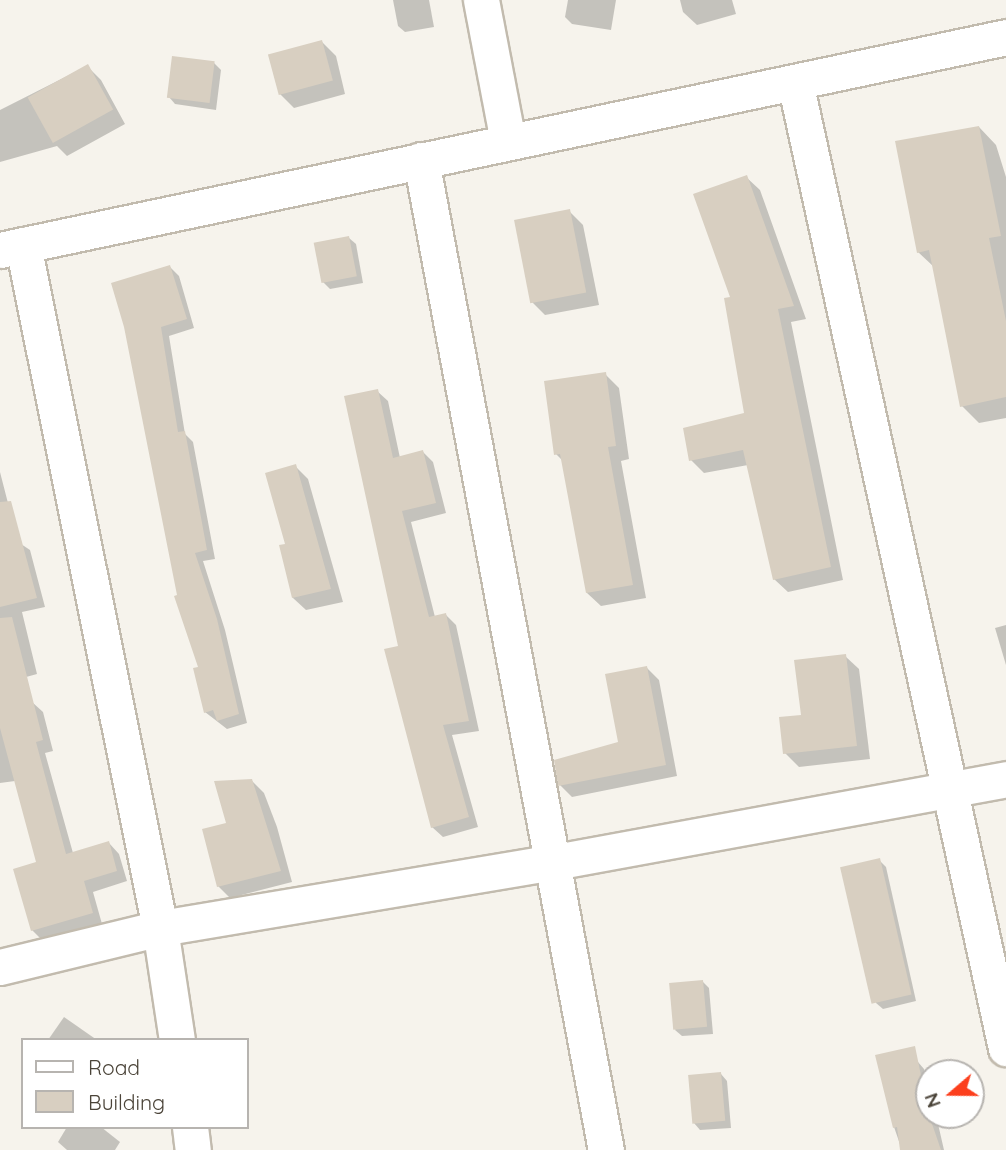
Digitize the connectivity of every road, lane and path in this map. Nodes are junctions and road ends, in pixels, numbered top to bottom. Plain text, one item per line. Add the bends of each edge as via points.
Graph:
1 (481, 0) edge
2 (1006, 37) edge
3 (795, 82) junction
4 (508, 141) junction
5 (421, 160) junction
6 (11, 248) edge
7 (1006, 779) edge
8 (949, 789) junction
9 (555, 862) junction
10 (160, 928) junction
11 (0, 967) edge
12 (177, 1038) edge
13 (1006, 1048) edge
14 (190, 1129) edge
15 (193, 1150) edge
16 (606, 1150) edge

1 - 4 street
2 - 3 street
3 - 4 street
3 - 8 street
4 - 5 street
5 - 6 street
5 - 9 street
6 - 10 street
7 - 8 street
8 - 9 street
8 - 13 street
9 - 10 street
9 - 16 street
10 - 11 street
10 - 12 street
14 - 15 street

